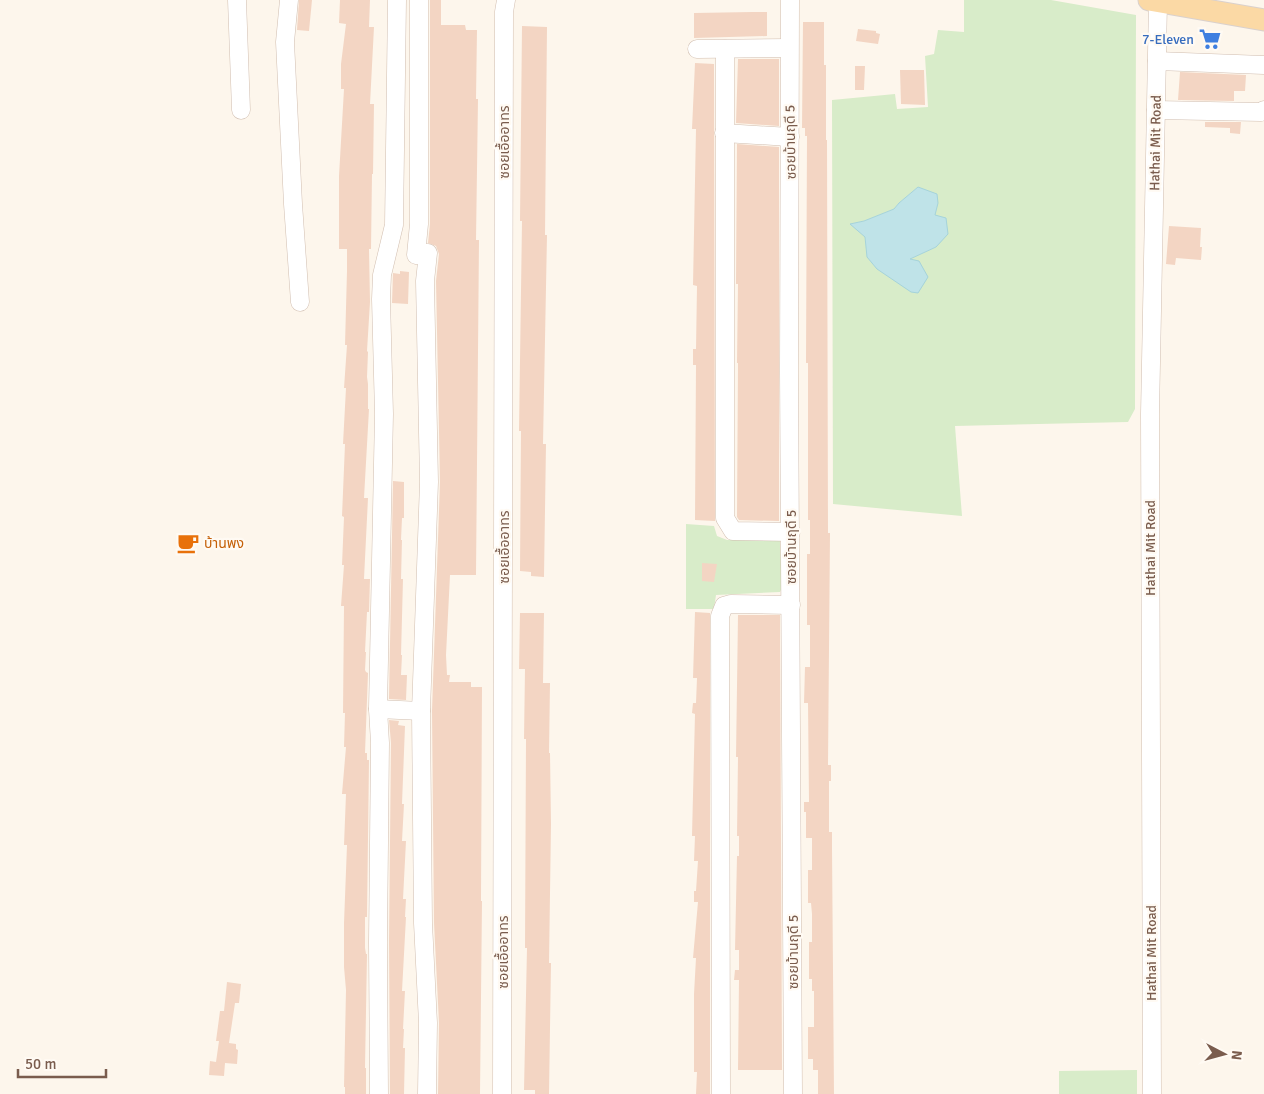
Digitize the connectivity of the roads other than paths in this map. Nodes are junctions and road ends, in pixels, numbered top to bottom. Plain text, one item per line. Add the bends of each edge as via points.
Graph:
1 (237, 0) edge
2 (289, 0) edge
3 (397, 0) edge
4 (419, 0) edge
5 (506, 0) edge
6 (790, 0) edge
7 (1155, 1) edge
8 (1264, 20) edge
9 (789, 48) junction
10 (697, 49) dead end
11 (725, 49) junction
12 (1157, 61) junction
13 (1264, 65) edge
14 (396, 87) junction
15 (418, 87) junction
16 (241, 110) dead end
17 (1156, 110) junction
18 (1264, 110) edge
19 (724, 133) junction
20 (790, 136) junction
21 (419, 224) junction
22 (394, 225) junction
23 (300, 302) dead end
24 (790, 532) junction
25 (791, 604) junction
26 (378, 709) junction
27 (421, 711) junction
28 (379, 1094) edge
29 (427, 1094) edge
30 (502, 1094) edge
31 (721, 1094) edge
32 (792, 1094) edge
33 (1152, 1094) edge

1 - 16 street
2 - 23 street via 286,42
3 - 14 street
4 - 15 street
5 - 30 street, ซอยเอื้ออาทร
6 - 9 street, ซอยบ้านฤดี 5
7 - 8 main road
7 - 12 street, Hathai Mit Road
9 - 11 street
9 - 20 street, ซอยบ้านฤดี 5
10 - 11 street
11 - 19 street
12 - 13 street
12 - 17 street, Hathai Mit Road
14 - 15 street
14 - 22 street
15 - 21 street
17 - 18 street
17 - 33 street, Hathai Mit Road via 1150,414
19 - 20 street
19 - 24 street via 725,518 733,531
20 - 24 street, ซอยบ้านฤดี 5
21 - 22 street via 403,230
21 - 27 street via 416,254 428,253 425,281 429,482
22 - 26 street via 382,275 381,299 384,414
24 - 25 street, ซอยบ้านฤดี 5
25 - 31 street via 731,604 724,606 720,616
25 - 32 street, ซอยบ้านฤดี 5
26 - 27 street
26 - 28 street
27 - 29 street

